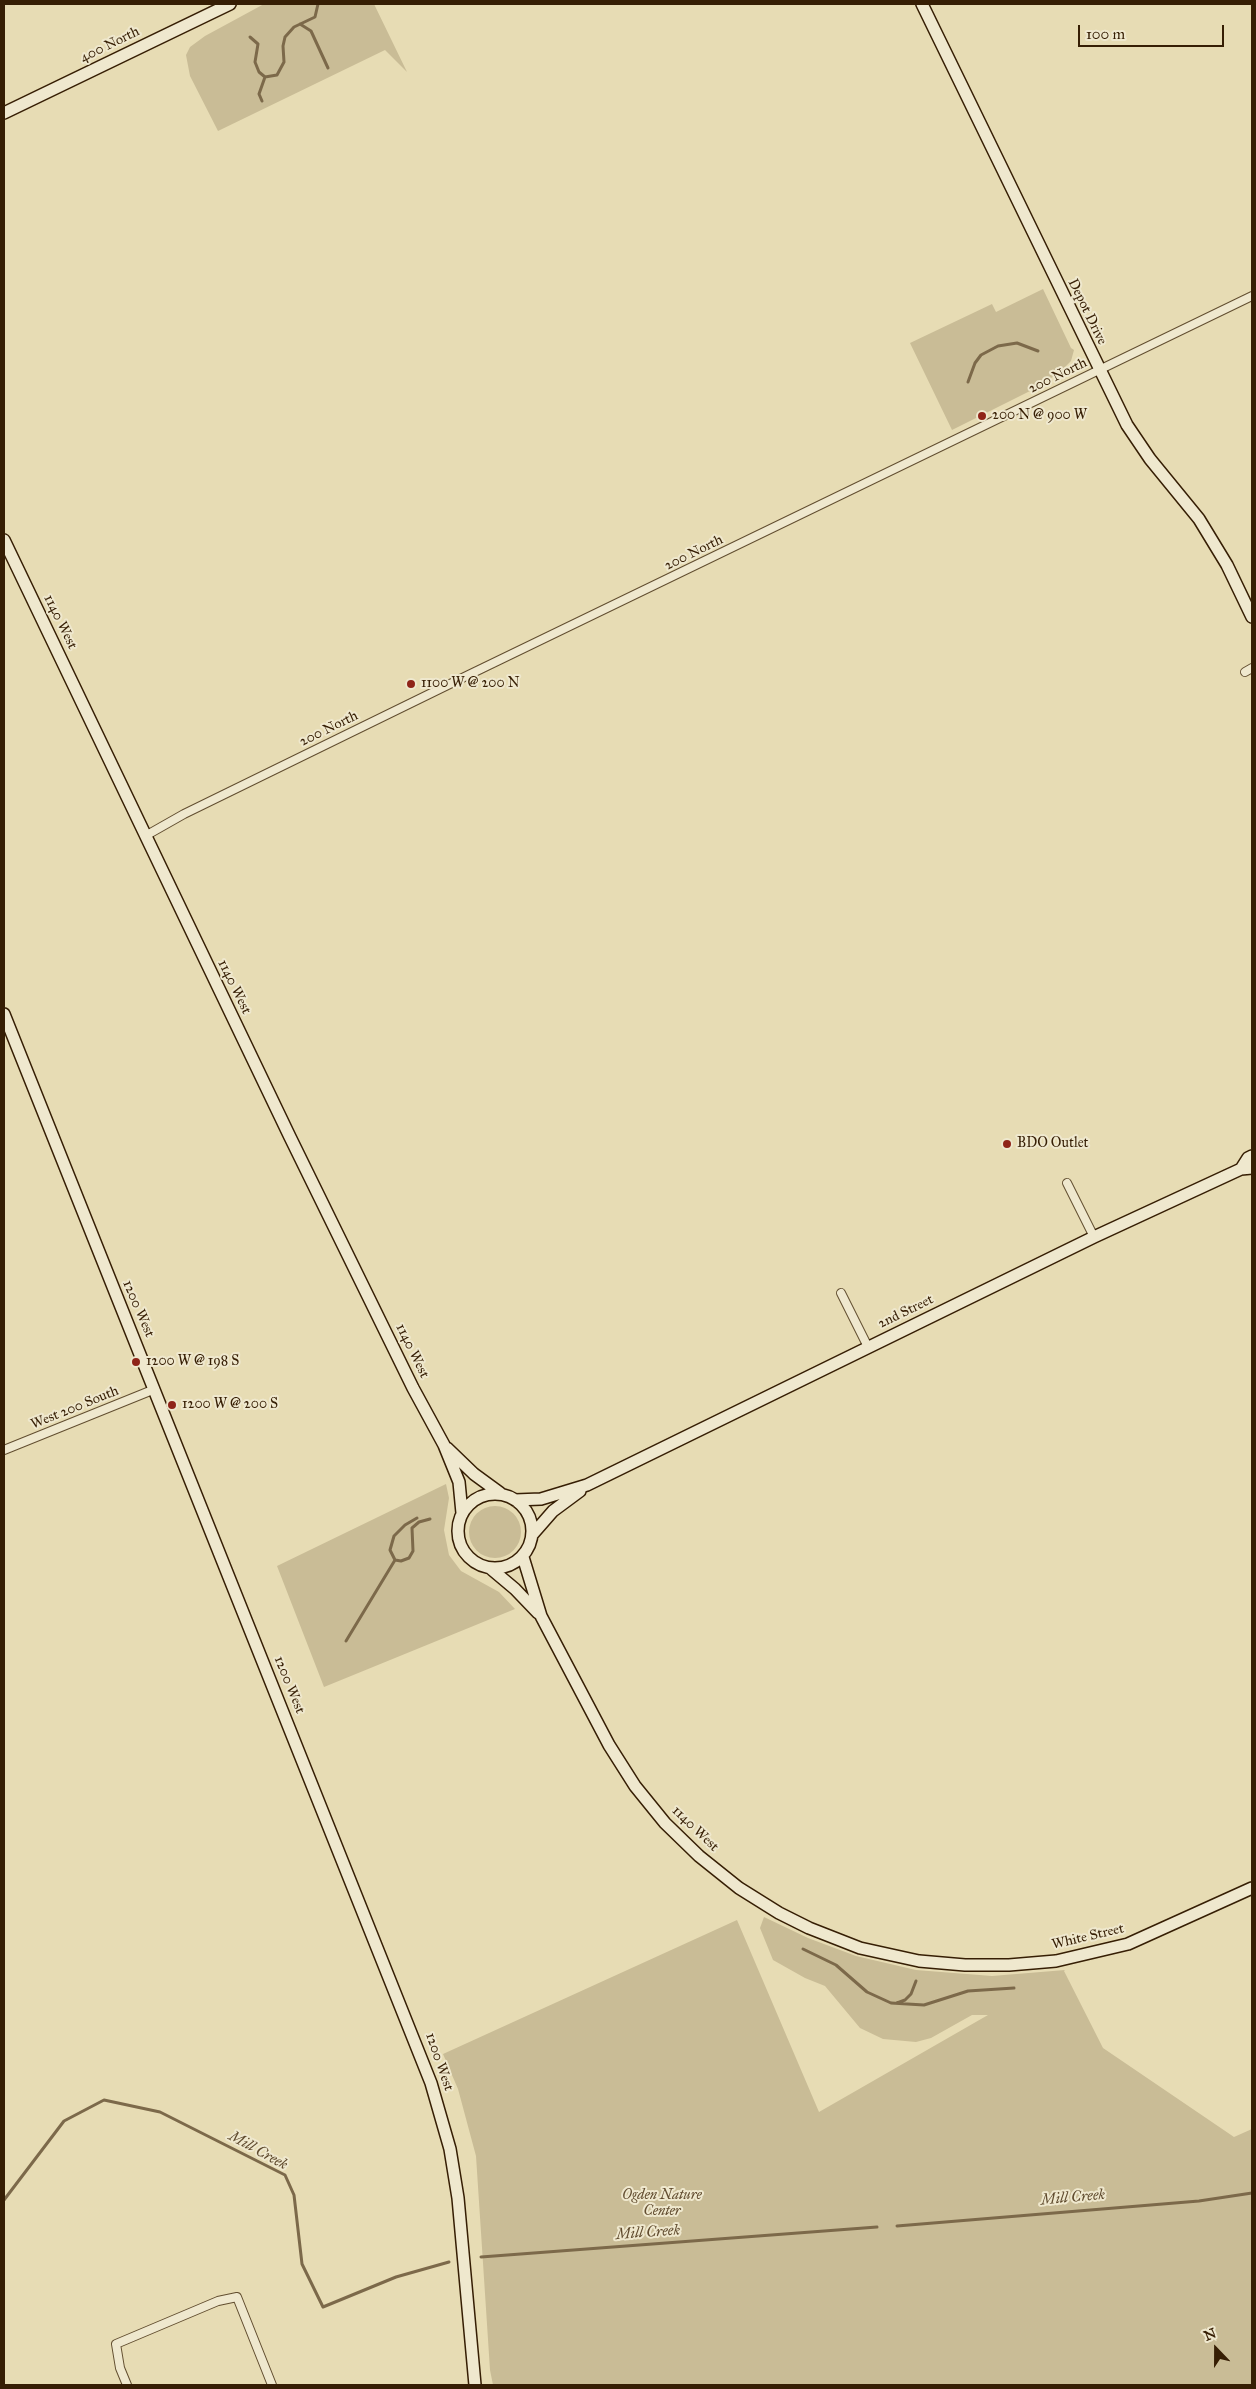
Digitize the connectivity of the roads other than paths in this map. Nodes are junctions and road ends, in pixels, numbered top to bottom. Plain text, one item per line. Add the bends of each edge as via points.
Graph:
1 (230, 4) edge
2 (922, 4) edge
3 (4, 113) edge
4 (1252, 296) edge
5 (1098, 370) junction
6 (4, 540) edge
7 (1252, 617) edge
8 (147, 835) junction
9 (4, 1014) edge
10 (1252, 1156) edge
11 (1247, 1169) edge
12 (1067, 1183) dead end
13 (1094, 1237) junction
14 (841, 1293) dead end
15 (868, 1347) junction
16 (155, 1389) junction
17 (444, 1445) junction
18 (4, 1450) edge
19 (587, 1486) junction
20 (500, 1493) junction
21 (515, 1500) junction
22 (462, 1513) junction
23 (532, 1535) junction
24 (524, 1557) junction
25 (490, 1568) junction
26 (541, 1616) junction
27 (1252, 1888) edge
28 (919, 1961) joint
29 (127, 2385) edge
30 (272, 2385) edge
31 (475, 2385) edge

1 - 3 street, 400 North
2 - 5 street, Depot Drive
4 - 5 street, 200 North
5 - 7 street, Depot Drive via 1127,425 1213,540
5 - 8 street, 200 North via 184,814
6 - 8 street, 1140 West
8 - 17 street, 1140 West via 181,912 413,1388
9 - 16 street, 1200 West
10 - 11 street, 2nd Street via 1248,1158
11 - 13 street, 2nd Street
12 - 13 street
13 - 15 street, 2nd Street
14 - 15 street
15 - 19 street, 2nd Street
16 - 18 street, West 200 South
16 - 31 street, 1200 West via 433,2088 450,2149 458,2198
17 - 20 street, 1140 West
17 - 22 street, 1140 West via 458,1482
19 - 21 street, 2nd Street via 542,1499
19 - 23 street, 2nd Street via 553,1511
20 - 21 street
20 - 22 street via 478,1497
21 - 23 street via 529,1516
22 - 25 street via 458,1524 461,1548 478,1565
23 - 24 street
24 - 25 street via 502,1568
24 - 26 street, 1140 West
25 - 26 street, 1140 West
26 - 28 street, 1140 West via 609,1745 635,1786 698,1856 740,1888 809,1928 860,1948
27 - 28 street, White Street via 1146,1938 1064,1959 1009,1965
29 - 30 street via 116,2344 218,2301 237,2297

